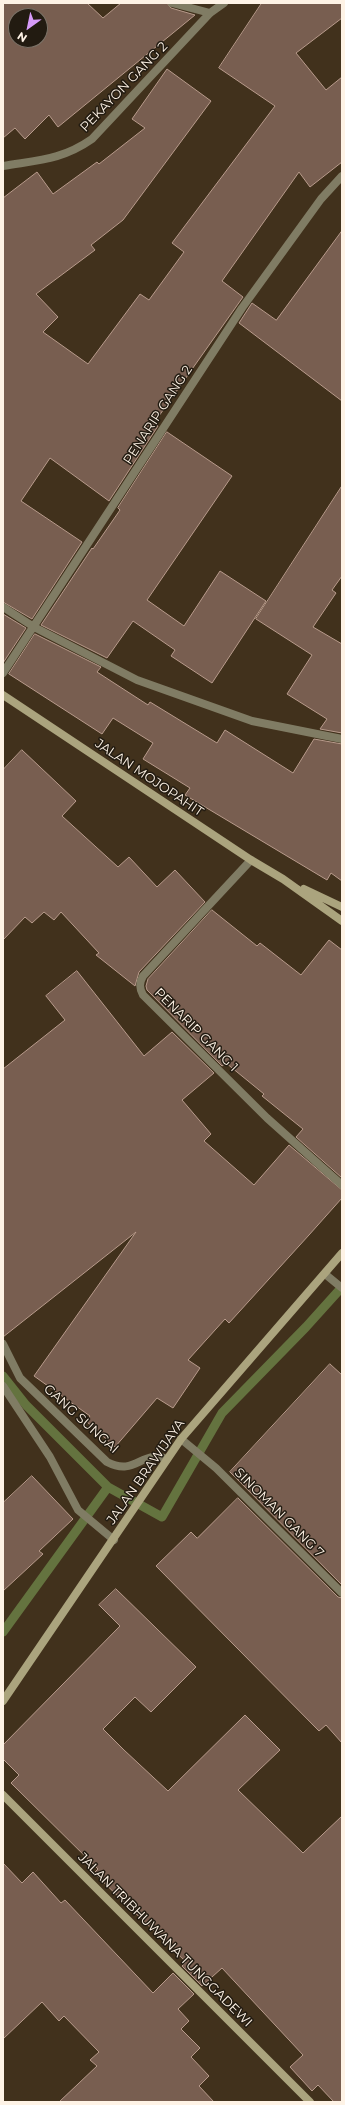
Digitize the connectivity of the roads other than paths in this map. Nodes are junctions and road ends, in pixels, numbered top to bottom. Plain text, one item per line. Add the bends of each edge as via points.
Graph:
1 (172, 3) edge
2 (224, 3) edge
3 (210, 14) junction
4 (3, 166) edge
5 (342, 176) edge
6 (3, 607) edge
7 (34, 627) junction
8 (3, 673) edge
9 (3, 695) edge
10 (342, 739) edge
11 (251, 860) junction
12 (283, 880) junction
13 (342, 907) edge
14 (342, 920) edge
15 (342, 1185) edge
16 (342, 1253) edge
17 (325, 1274) junction
18 (341, 1287) edge
19 (3, 1344) edge
20 (3, 1386) edge
21 (181, 1439) junction
22 (167, 1459) junction
23 (114, 1540) junction
24 (342, 1593) edge
25 (3, 1701) edge
26 (3, 1795) edge
27 (310, 2102) edge

1 - 3 street
2 - 3 street, PEKAYON GANG 2
3 - 4 street, PEKAYON GANG 2 via 92,139 63,155
5 - 7 street, PENARIP GANG 2 via 321,199 242,308
6 - 7 street
7 - 8 street, PENARIP GANG 2
7 - 10 street via 144,683 252,721
9 - 11 main road, JALAN MOJOPAHIT
11 - 12 main road, JALAN MOJOPAHIT
11 - 15 street, PENARIP GANG 1 via 143,976 140,989 143,995 267,1118
12 - 13 main road, JALAN MOJOPAHIT
12 - 14 main road, JALAN MOJOPAHIT
16 - 17 main road, JALAN BRAWIJAYA
17 - 18 street
17 - 21 main road, JALAN BRAWIJAYA
19 - 22 street, GANG SUNGAI via 20,1378 108,1462 117,1467 127,1467 150,1456 157,1455
20 - 23 street via 50,1456 78,1510
21 - 22 main road, JALAN BRAWIJAYA
21 - 24 street, SINOMAN GANG 7 via 216,1468
22 - 23 main road, JALAN BRAWIJAYA
23 - 25 main road, JALAN BRAWIJAYA
26 - 27 main road, JALAN TRIBHUWANA TUNGGADEWI

